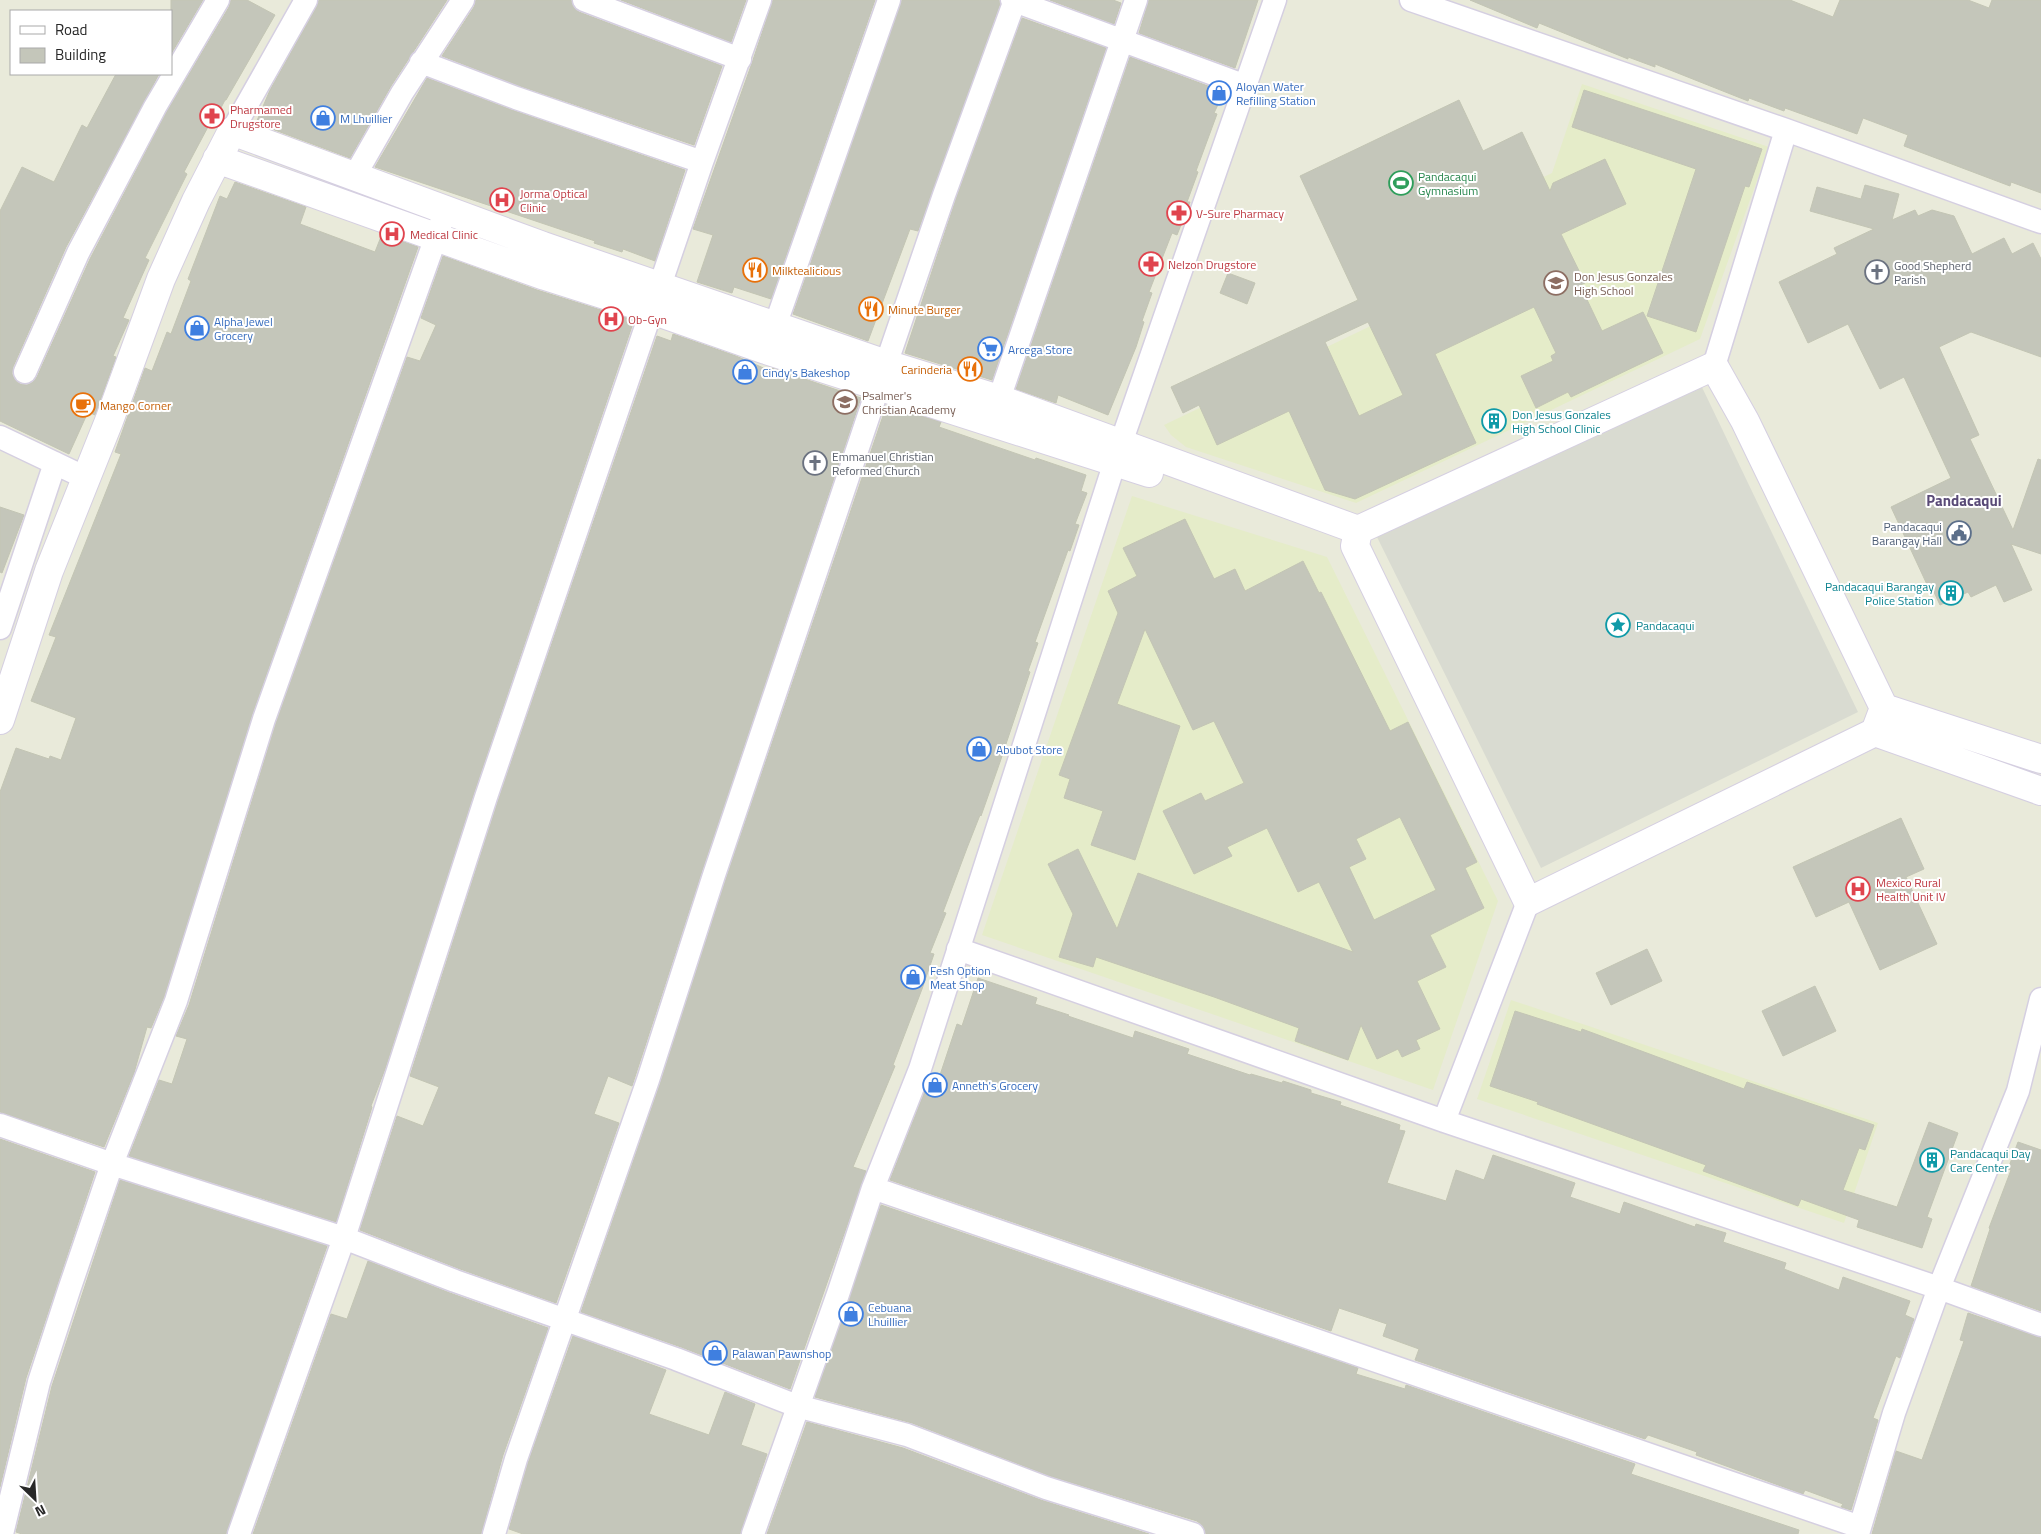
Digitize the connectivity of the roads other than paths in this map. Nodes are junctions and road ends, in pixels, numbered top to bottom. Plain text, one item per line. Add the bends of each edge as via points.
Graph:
1 (218, 0) edge
2 (306, 0) edge
3 (463, 0) edge
4 (584, 0) edge
5 (760, 0) edge
6 (889, 0) edge
7 (1014, 0) edge
8 (1136, 0) edge
9 (1275, 0) edge
10 (1411, 0) edge
11 (1122, 42) junction
12 (740, 59) junction
13 (422, 62) junction
14 (1246, 86) junction
15 (232, 130) junction
16 (1786, 130) junction
17 (217, 158) junction
18 (702, 162) junction
19 (354, 177) junction
20 (446, 210) junction
21 (2041, 222) edge
22 (436, 237) junction
23 (656, 298) junction
24 (776, 326) junction
25 (1714, 366) junction
26 (25, 372) dead end
27 (882, 374) junction
28 (1000, 399) junction
29 (0, 437) edge
30 (1118, 452) junction
31 (55, 463) junction
32 (86, 478) junction
33 (1356, 538) junction
34 (22, 563) junction
35 (49, 571) junction
36 (0, 628) edge
37 (0, 720) edge
38 (1879, 720) junction
39 (2041, 759) edge
40 (2041, 791) edge
41 (1528, 902) junction
42 (958, 949) junction
43 (2041, 999) edge
44 (1444, 1121) junction
45 (0, 1125) edge
46 (112, 1164) junction
47 (873, 1188) junction
48 (344, 1238) junction
49 (1939, 1288) junction
50 (564, 1320) junction
51 (2041, 1325) edge
52 (797, 1406) junction
53 (1859, 1531) edge
54 (2, 1534) edge
55 (239, 1534) edge
56 (494, 1534) edge
57 (754, 1534) edge
58 (1193, 1534) edge

1 - 26 street via 155,107 78,253
2 - 15 street
3 - 13 street
4 - 12 street
5 - 12 street
6 - 24 street
7 - 11 street
7 - 27 street
8 - 11 street
9 - 14 street
10 - 16 street
11 - 14 street
11 - 28 street
12 - 18 street
13 - 18 street
13 - 19 street
14 - 30 street
15 - 17 street
15 - 19 street
16 - 21 street
16 - 25 street
17 - 22 street
17 - 32 street via 161,279
18 - 23 street
19 - 20 street
20 - 22 street
20 - 23 street
22 - 23 street via 545,276
22 - 46 street via 264,719 176,1001
23 - 24 street
23 - 27 street via 766,350
23 - 48 street via 487,795
24 - 27 street
25 - 33 street
25 - 38 street via 1745,421
27 - 28 street
27 - 30 street
27 - 50 street via 648,1080
28 - 30 street
29 - 31 street
30 - 33 street
30 - 42 street
31 - 32 street
31 - 34 street
32 - 35 street
33 - 41 street
34 - 35 street
34 - 36 street
35 - 37 street
38 - 39 street
38 - 40 street
38 - 41 street
41 - 44 street
42 - 44 street
42 - 47 street via 920,1069
43 - 49 street via 2018,1091
44 - 49 street
45 - 46 street
46 - 48 street
46 - 54 street via 38,1382
47 - 52 street
47 - 53 street
48 - 50 street
48 - 55 street
49 - 51 street
49 - 53 street via 1894,1413
50 - 52 street
50 - 56 street
52 - 57 street
52 - 58 street via 907,1435 1046,1488

